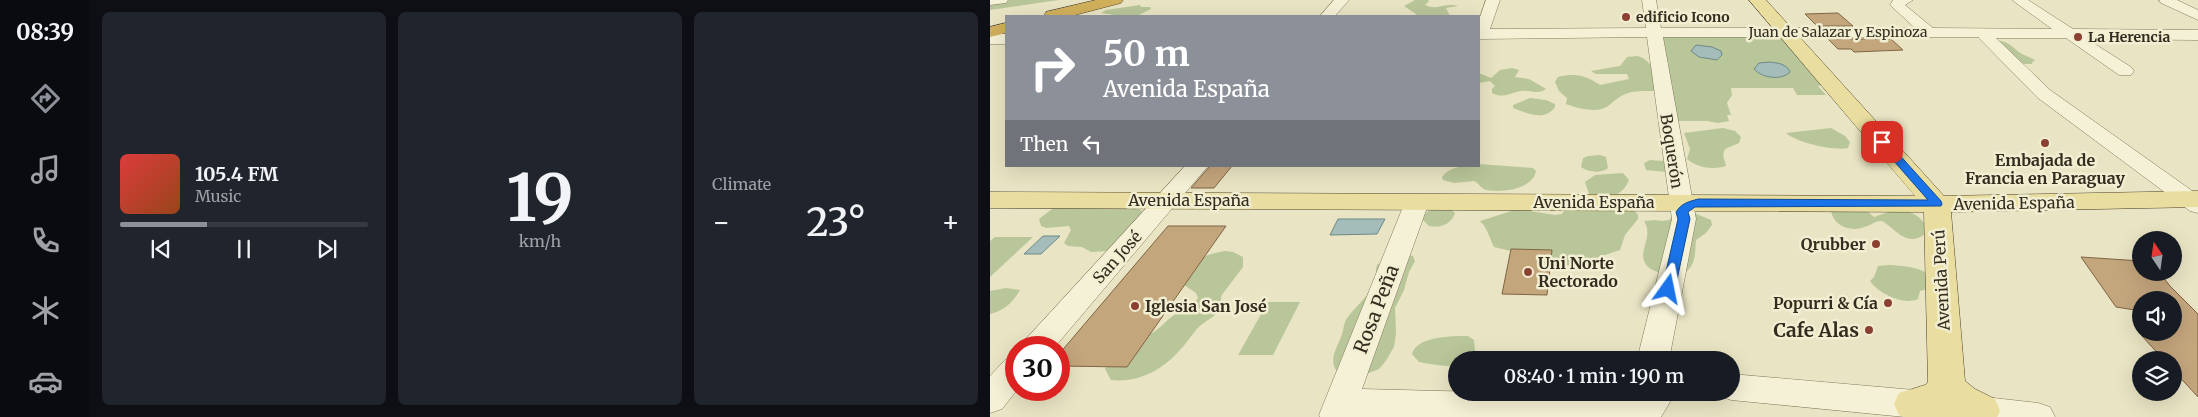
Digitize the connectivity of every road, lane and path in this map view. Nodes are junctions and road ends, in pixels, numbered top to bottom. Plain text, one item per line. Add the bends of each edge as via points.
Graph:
1 (1001, 0) edge
2 (1115, 0) edge
3 (1342, 0) edge
4 (1493, 0) edge
5 (1649, 0) edge
6 (1757, 0) edge
7 (1906, 0) edge
8 (2019, 0) edge
9 (2166, 0) edge
10 (990, 1) edge
11 (1056, 15) edge
12 (1328, 15) edge
13 (2198, 16) edge
14 (1005, 28) edge
15 (1785, 31) junction
16 (990, 32) edge
17 (1654, 32) junction
18 (1929, 32) junction
19 (1982, 33) junction
20 (1480, 34) edge
21 (2071, 34) junction
22 (2198, 35) edge
23 (1005, 38) edge
24 (990, 39) edge
25 (2125, 71) dead end
26 (1196, 167) edge
27 (990, 200) edge
28 (1167, 200) junction
29 (2188, 200) edge
30 (1417, 202) junction
31 (1685, 202) junction
32 (1934, 204) junction
33 (1047, 336) edge
34 (1655, 351) edge
35 (1005, 382) edge
36 (1740, 389) edge
37 (990, 399) edge
38 (1650, 403) edge
39 (1947, 405) edge
40 (1338, 410) edge
41 (2038, 417) edge

1 - 10 street
2 - 11 highway
3 - 12 street
4 - 20 street
5 - 17 street, Boquerón
6 - 15 main road
7 - 18 street via 1897,5
8 - 21 street
9 - 13 street
14 - 16 highway
15 - 17 street, Juan de Salazar y Espinoza
15 - 18 street, Juan de Salazar y Espinoza
15 - 32 main road
17 - 20 street, Juan de Salazar y Espinoza
17 - 31 street, Boquerón
18 - 19 street, Juan de Salazar y Espinoza
19 - 21 street, Juan de Salazar y Espinoza
19 - 29 street via 2044,94
21 - 22 street, Juan de Salazar y Espinoza
21 - 25 street
23 - 24 street
26 - 28 street, San José
27 - 28 main road, Avenida España
28 - 30 main road, Avenida España
28 - 33 street, San José
29 - 32 main road, Avenida España
30 - 31 main road, Avenida España
30 - 40 street, Rosa Peña
31 - 32 main road, Avenida España
31 - 34 street, Boquerón
32 - 39 main road, Avenida Perú
35 - 37 street
36 - 39 street
38 - 40 street
39 - 41 street

